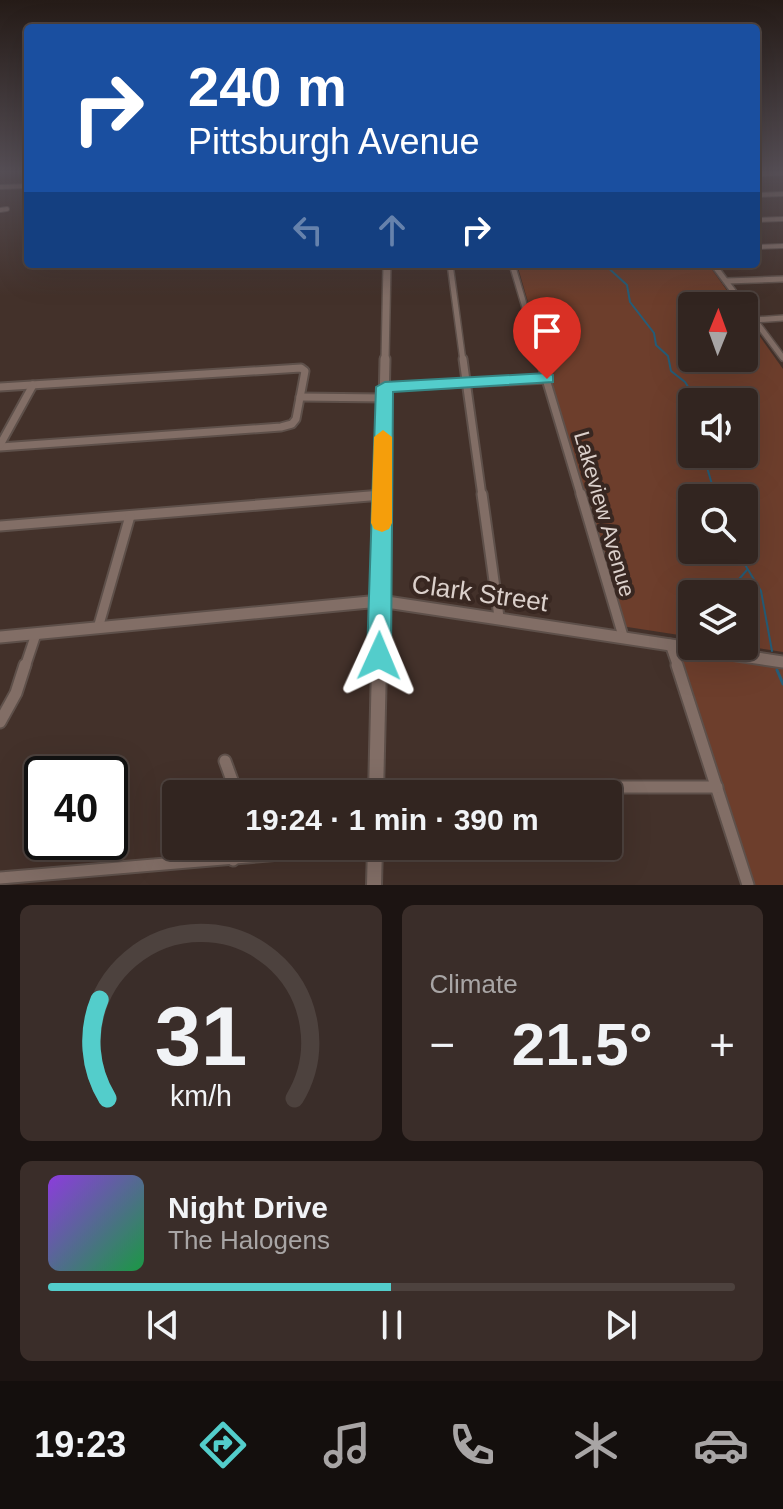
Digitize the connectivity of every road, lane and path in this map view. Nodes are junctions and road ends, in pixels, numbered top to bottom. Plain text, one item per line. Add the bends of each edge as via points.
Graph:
1 (783, 219) edge
2 (760, 220) edge
3 (783, 246) edge
4 (760, 247) edge
5 (387, 268) edge
6 (451, 268) edge
7 (513, 268) edge
8 (716, 268) edge
9 (783, 279) edge
10 (726, 281) junction
11 (734, 292) edge
12 (783, 318) edge
13 (758, 320) edge
14 (758, 325) edge
15 (783, 358) edge
16 (547, 379) junction
17 (467, 383) junction
18 (33, 385) junction
19 (0, 387) edge
20 (384, 393) junction
21 (300, 397) junction
22 (0, 446) edge
23 (382, 495) junction
24 (130, 516) junction
25 (0, 526) edge
26 (380, 601) junction
27 (499, 617) junction
28 (98, 628) junction
29 (36, 634) junction
30 (623, 636) junction
31 (0, 637) edge
32 (670, 644) junction
33 (783, 662) edge
34 (0, 722) edge
35 (225, 761) dead end
36 (232, 780) edge
37 (376, 780) edge
38 (622, 787) edge
39 (717, 787) junction
40 (233, 860) edge
41 (375, 860) edge
42 (0, 878) edge
43 (374, 885) edge
44 (748, 885) edge

1 - 2 street
3 - 4 street
5 - 20 street
6 - 17 street
7 - 16 street, Lakeview Avenue
8 - 10 street
9 - 10 street
10 - 11 street
12 - 13 street
14 - 15 street
16 - 17 street
16 - 30 street, Lakeview Avenue
17 - 20 street
17 - 27 street
18 - 19 street
18 - 21 street via 301,368 305,371
18 - 22 street
20 - 21 street
20 - 23 street
21 - 22 street via 292,424 281,427
23 - 24 street
23 - 26 street
24 - 25 street
24 - 28 street
26 - 27 street, Clark Street
26 - 28 street, Clark Street
26 - 37 street
27 - 30 street, Clark Street
28 - 29 street, Clark Street
29 - 31 street, Clark Street
29 - 34 street
30 - 32 street, Clark Street
32 - 33 street, Clark Street
32 - 39 street
35 - 36 street
38 - 39 street
39 - 44 street
40 - 42 street
41 - 43 street

